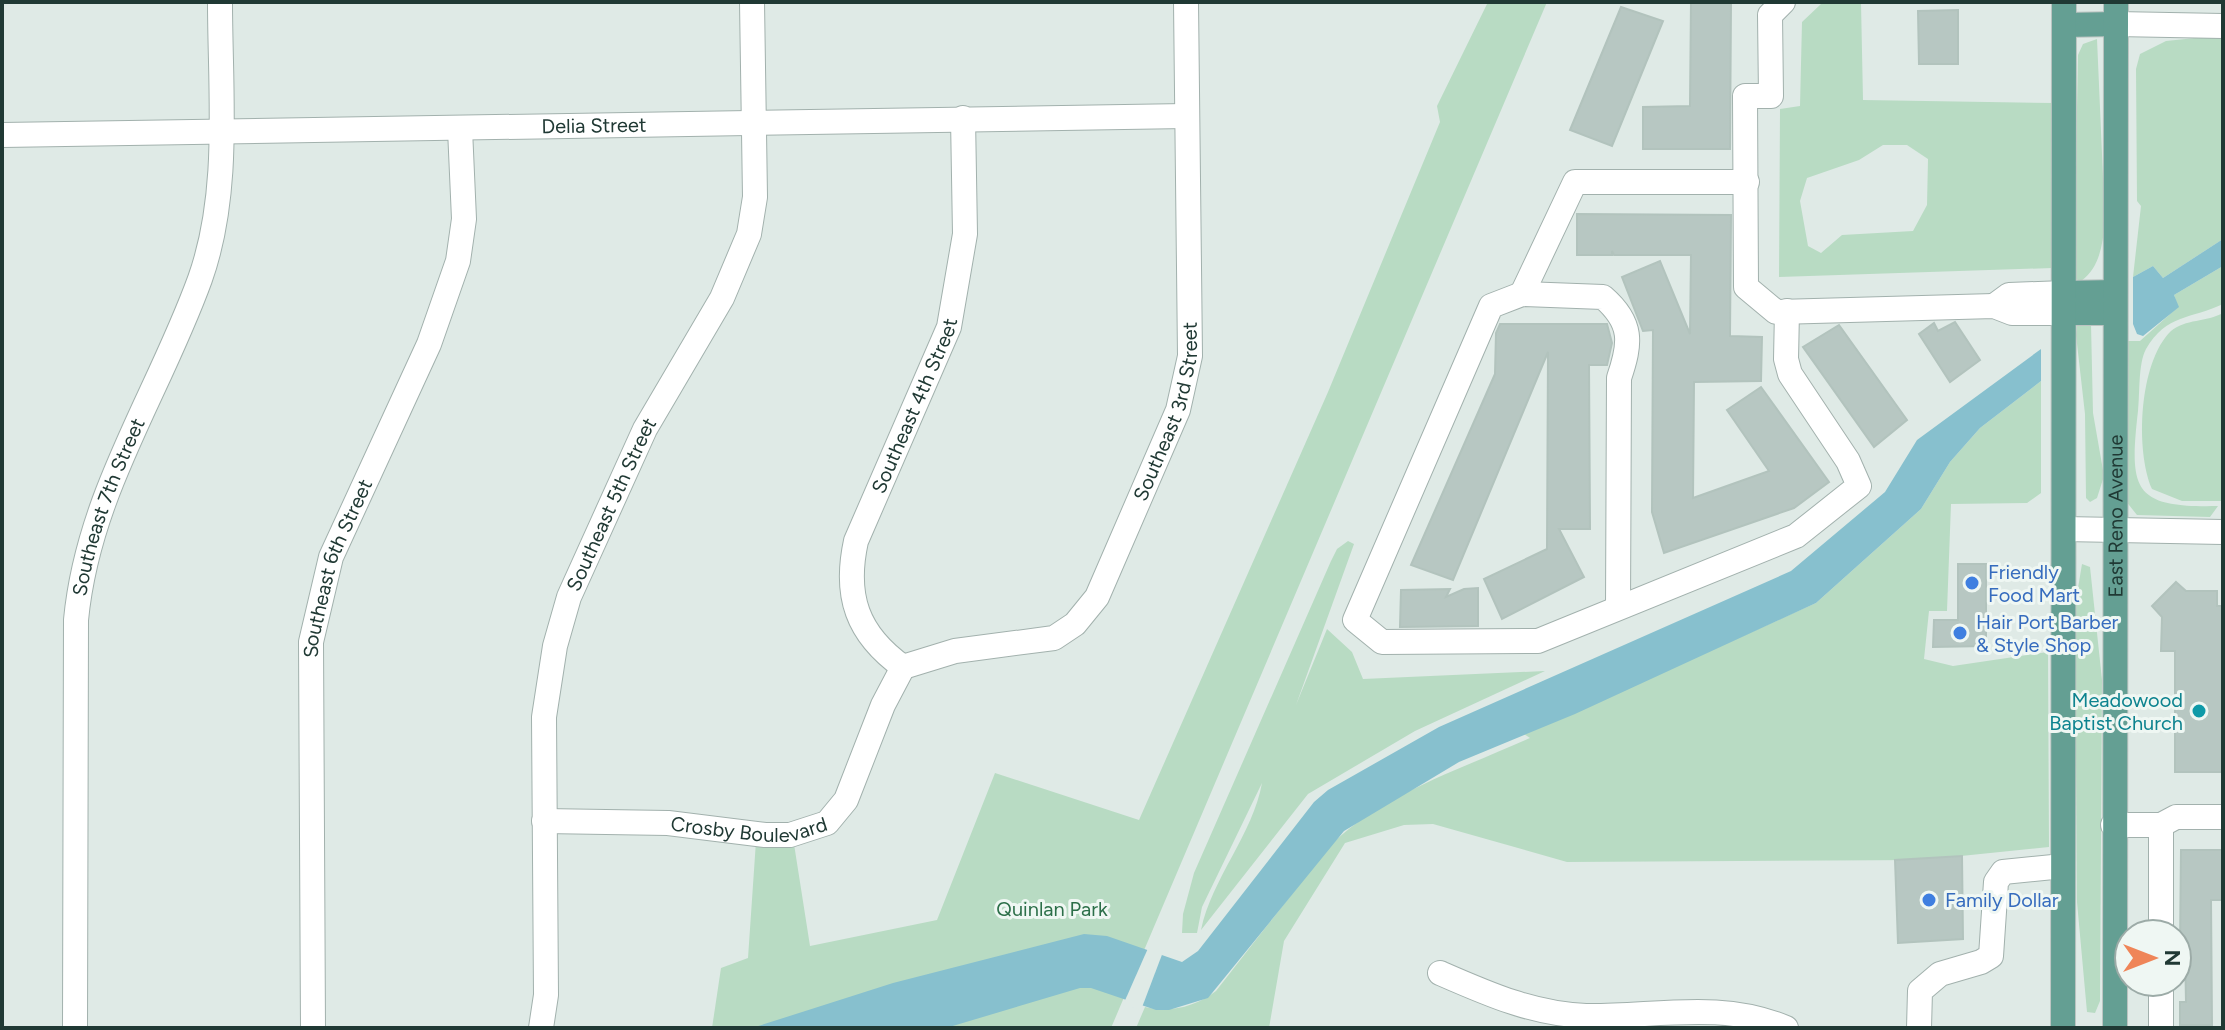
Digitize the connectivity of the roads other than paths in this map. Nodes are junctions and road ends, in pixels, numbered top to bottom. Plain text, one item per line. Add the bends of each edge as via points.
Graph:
1 (220, 2) edge
2 (752, 2) edge
3 (1186, 2) edge
4 (1783, 2) edge
5 (2064, 13) edge
6 (2116, 13) edge
7 (2223, 26) edge
8 (1186, 116) junction
9 (963, 118) junction
10 (752, 121) junction
11 (460, 129) junction
12 (220, 130) junction
13 (2, 135) edge
14 (1747, 182) junction
15 (1522, 294) junction
16 (2115, 302) junction
17 (2064, 303) junction
18 (1787, 311) junction
19 (2064, 529) junction
20 (2113, 529) junction
21 (2223, 532) edge
22 (1618, 608) junction
23 (903, 667) junction
24 (2223, 817) edge
25 (544, 821) junction
26 (2113, 825) junction
27 (2161, 825) junction
28 (2063, 866) junction
29 (2161, 918) edge
30 (1440, 973) dead end
31 (2161, 998) edge
32 (75, 1028) edge
33 (313, 1028) edge
34 (541, 1028) edge
35 (1786, 1028) edge
36 (1919, 1028) edge
37 (2063, 1028) edge
38 (2115, 1028) edge
39 (2161, 1028) edge

1 - 12 street, Southeast 7th Street
2 - 10 street, Southeast 5th Street
3 - 8 street, Southeast 3rd Street
4 - 14 street via 1770,15 1771,96 1745,96
5 - 6 main road
5 - 17 main road
6 - 7 street
6 - 16 main road, East Reno Avenue
8 - 9 street, Delia Street
8 - 23 street, Southeast 3rd Street via 1190,356 1178,410 1097,597 1075,624 1054,638 955,651
9 - 10 street, Delia Street
9 - 23 street, Southeast 4th Street via 965,234 949,327 856,541 850,570 862,628
10 - 11 street, Delia Street
10 - 25 street, Southeast 5th Street via 755,197 739,262 645,429 569,597 546,690
11 - 12 street, Delia Street
11 - 33 street, Southeast 6th Street via 464,219 458,261 429,344 331,557 311,642
12 - 13 street, Delia Street
12 - 32 street, Southeast 7th Street via 218,201 199,279 106,491 80,578
14 - 15 street via 1575,182
14 - 18 street via 1746,287 1776,312
15 - 22 street via 1603,297 1625,321 1626,357 1619,378
15 - 22 street via 1491,306 1355,620 1382,642 1538,641
16 - 17 main road
16 - 20 main road, East Reno Avenue
17 - 18 street via 2009,295 1994,306
17 - 19 main road
18 - 22 street via 1790,374 1859,486 1796,536
19 - 20 street
19 - 28 main road
20 - 21 street
20 - 26 main road, East Reno Avenue
23 - 25 street, Crosby Boulevard via 846,800 827,823 790,835 765,835 668,823
24 - 27 street via 2176,817
25 - 34 street, Southeast 5th Street via 546,995
26 - 27 street
26 - 38 main road, East Reno Avenue
27 - 29 street
28 - 36 street via 2003,872 1996,882 1991,956 1928,982 1920,991
28 - 37 main road
30 - 35 street via 1521,1007 1583,1016 1735,1011
31 - 39 street

